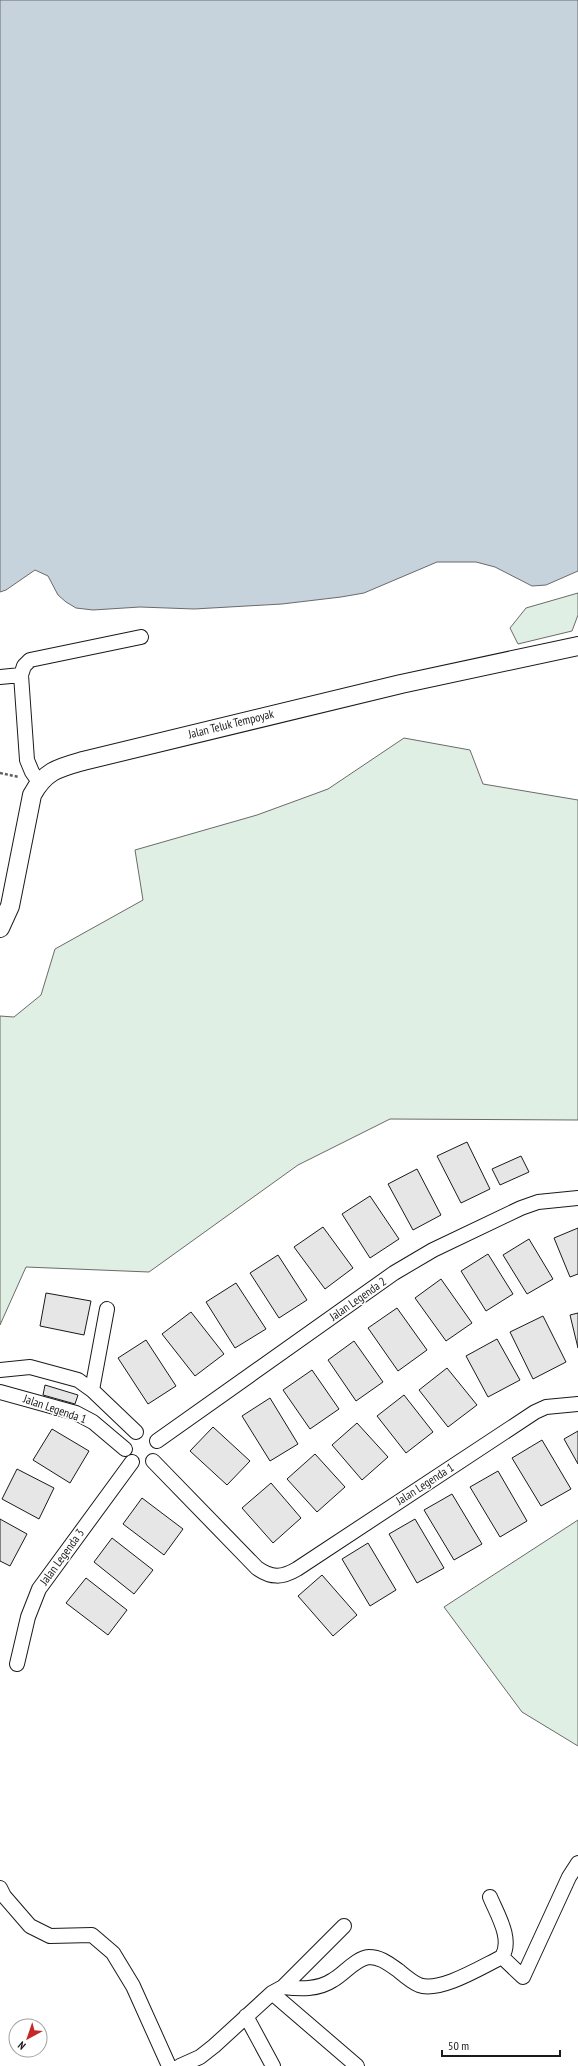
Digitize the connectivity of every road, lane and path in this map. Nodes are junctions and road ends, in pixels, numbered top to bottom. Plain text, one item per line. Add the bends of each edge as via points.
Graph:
1 (141, 637) dead end
2 (578, 646) edge
3 (21, 675) junction
4 (0, 677) edge
5 (39, 782) junction
6 (0, 928) edge
7 (578, 1198) edge
8 (107, 1309) dead end
9 (0, 1370) edge
10 (92, 1390) junction
11 (0, 1392) edge
12 (578, 1404) edge
13 (136, 1432) junction
14 (157, 1441) junction
15 (125, 1449) junction
16 (153, 1460) junction
17 (132, 1462) junction
18 (17, 1664) dead end
19 (578, 1863) edge
20 (0, 1888) edge
21 (490, 1897) dead end
22 (344, 1926) dead end
23 (502, 1957) junction
24 (277, 1990) junction
25 (246, 2016) junction
26 (169, 2066) edge
27 (180, 2066) edge
28 (273, 2066) edge
29 (357, 2066) edge

1 - 3 street via 30,660 24,666
2 - 5 street, Jalan Teluk Tempoyak via 401,684 63,766
3 - 4 street
3 - 5 street via 27,760
5 - 6 street, Jalan Teluk Tempoyak via 32,795 10,906
7 - 14 street, Jalan Legenda 2 via 538,1202 521,1208 433,1250 394,1274
8 - 10 street
9 - 10 street via 30,1367 78,1380
10 - 13 street
11 - 15 street, Jalan Legenda 1 via 76,1413 93,1422
12 - 16 street, Jalan Legenda 1 via 546,1407 535,1412 286,1575 266,1574 257,1568
13 - 14 street via 144,1432
13 - 15 street via 128,1439
14 - 16 street via 158,1448
15 - 17 street via 126,1456
16 - 17 street via 147,1465
17 - 18 street, Jalan Legenda 3 via 38,1589 28,1617
19 - 23 street via 569,1877 523,1977
20 - 26 street via 30,1926 50,1936 92,1935 114,1953 133,1986
21 - 23 street via 504,1933 506,1946
22 - 24 street
23 - 24 street via 450,1982 427,1987 418,1985 382,1959 368,1957 319,1987
24 - 25 street
24 - 29 street
25 - 27 street via 200,2057
25 - 28 street

